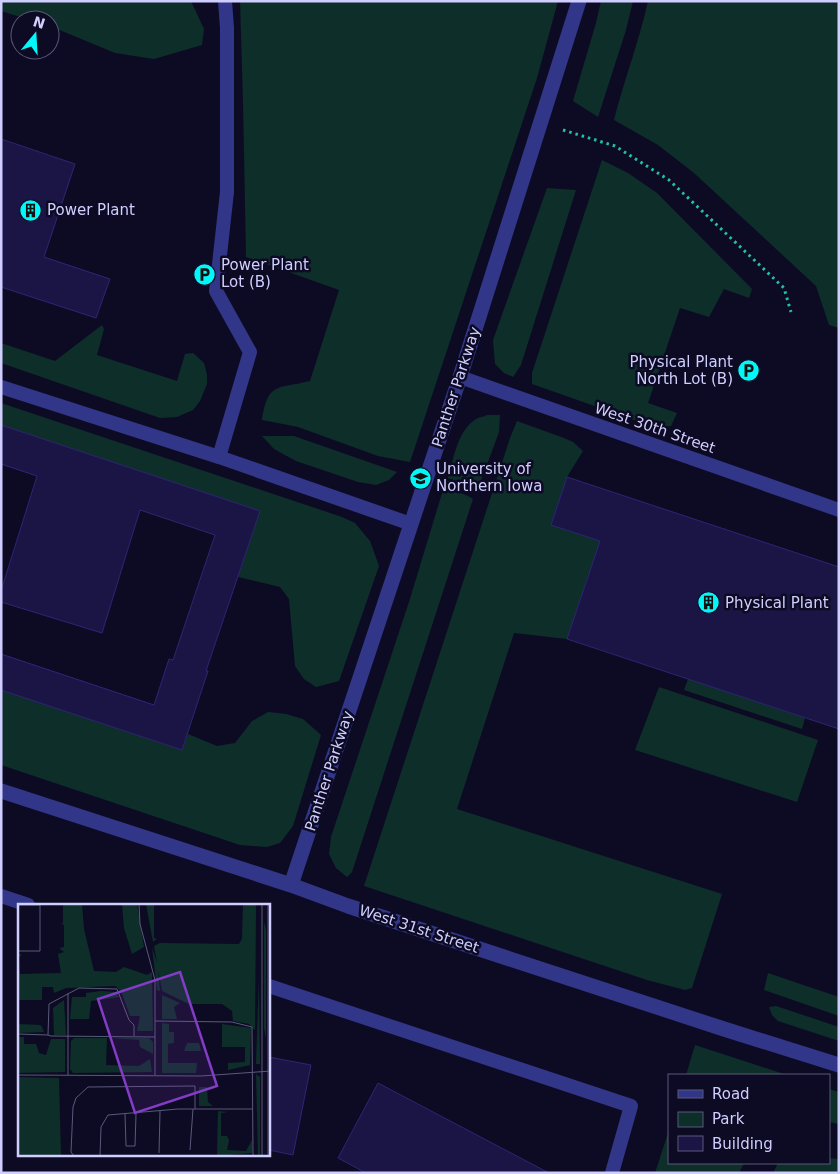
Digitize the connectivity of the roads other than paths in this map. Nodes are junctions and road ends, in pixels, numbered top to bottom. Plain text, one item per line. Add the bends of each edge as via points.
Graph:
1 (225, 1) edge
2 (579, 1) edge
3 (460, 377) junction
4 (1, 387) edge
5 (219, 457) junction
6 (839, 510) edge
7 (411, 524) junction
8 (1, 791) edge
9 (291, 885) junction
10 (1, 896) edge
11 (25, 904) edge
12 (270, 986) edge
13 (839, 1065) edge
14 (612, 1173) edge

1 - 5 lane via 228,28 227,192 216,292 250,352
2 - 3 street, Panther Parkway
3 - 6 lane, West 30th Street
3 - 7 street, Panther Parkway
4 - 5 lane
5 - 7 lane
7 - 9 street, Panther Parkway
8 - 9 street, West 31st Street
9 - 13 street, West 31st Street
10 - 11 lane
12 - 14 lane via 631,1106

